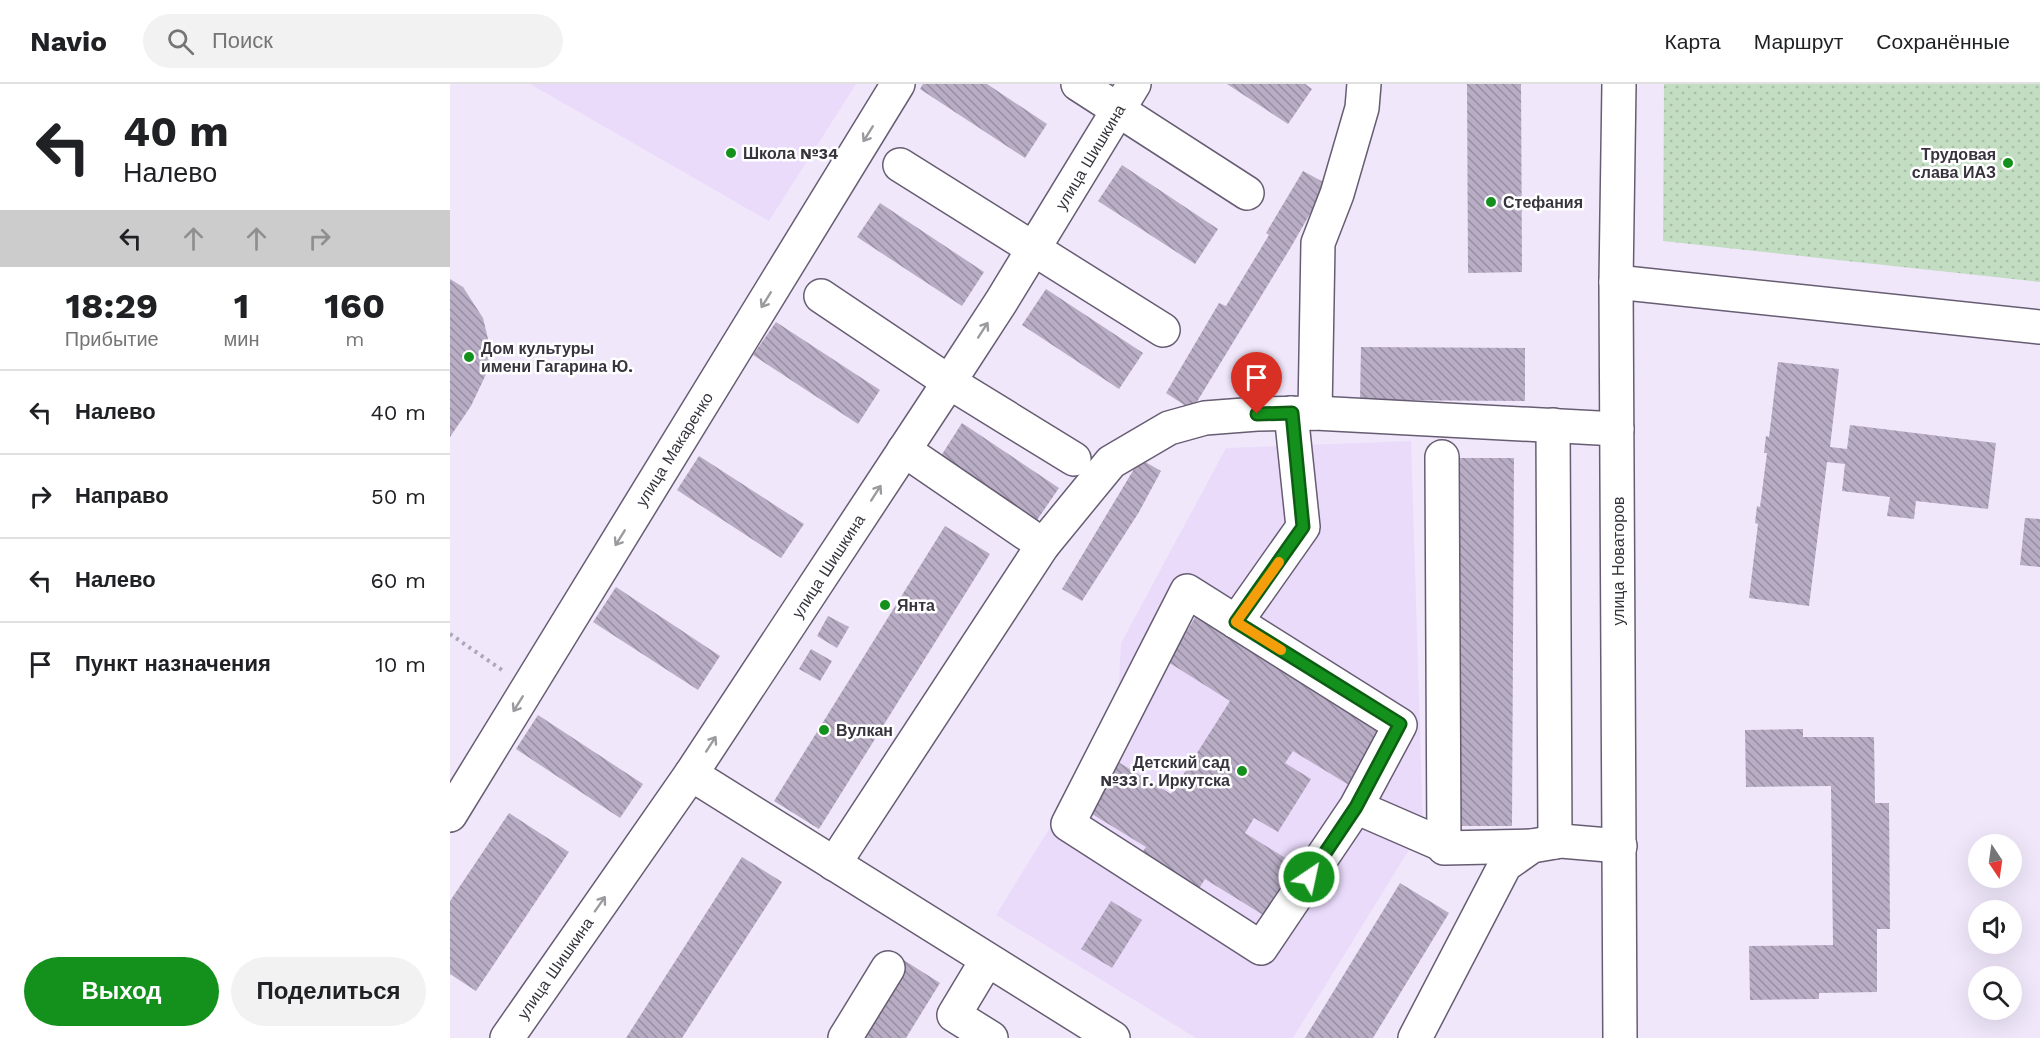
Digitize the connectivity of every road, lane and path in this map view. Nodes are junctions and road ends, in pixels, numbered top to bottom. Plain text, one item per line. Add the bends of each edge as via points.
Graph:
1 (898, 84) edge
2 (1078, 84) edge
3 (1364, 84) edge
4 (1619, 84) edge
5 (1126, 96) edge
6 (900, 165) dead end
7 (1247, 193) dead end
8 (1034, 249) junction
9 (1616, 282) junction
10 (821, 296) dead end
11 (2040, 327) edge
12 (1163, 330) dead end
13 (949, 382) junction
14 (1303, 413) junction
15 (1553, 425) junction
16 (1617, 429) junction
17 (904, 450) junction
18 (1442, 457) dead end
19 (1074, 459) dead end
20 (1043, 545) junction
21 (1236, 622) junction
22 (450, 634) edge
23 (528, 687) junction
24 (691, 774) junction
25 (1356, 807) junction
26 (450, 815) edge
27 (1543, 844) junction
28 (1620, 846) junction
29 (1448, 848) junction
30 (834, 864) junction
31 (987, 960) junction
32 (888, 968) dead end
33 (947, 1027) edge
34 (507, 1038) edge
35 (845, 1038) edge
36 (991, 1038) edge
37 (1113, 1038) edge
38 (1414, 1038) edge
39 (1620, 1038) edge

1 -> 23 street, улица Макаренко
2 - 5 street
3 - 14 street via 1362,108 1318,243
4 - 9 street, улица Новаторов
5 - 7 street
5 - 8 street, улица Шишкина
6 - 8 street
8 - 12 street
13 -> 8 street, улица Шишкина
9 - 11 street
9 - 16 street, улица Новаторов
10 - 13 street
13 - 17 street, улица Шишкина
13 - 19 street
14 - 15 street
14 - 20 street via 1205,418 1169,428 1111,462
14 - 21 street via 1303,527
15 - 16 street
15 - 27 street
16 - 28 street, улица Новаторов
17 - 20 street
24 -> 17 street, улица Шишкина
18 - 29 street via 1444,848
20 - 30 street
21 - 25 street via 1400,724
21 - 25 street via 1187,591 1068,824 1261,948
22 - 23 path
23 -> 26 street, улица Макаренко
24 - 30 street
34 -> 24 street, улица Шишкина
25 - 29 street
27 - 28 street
27 - 29 street
27 - 38 street via 1504,865
28 - 39 street, улица Новаторов
30 - 31 street
31 - 33 street
31 - 37 street
32 - 35 street
33 - 36 street

